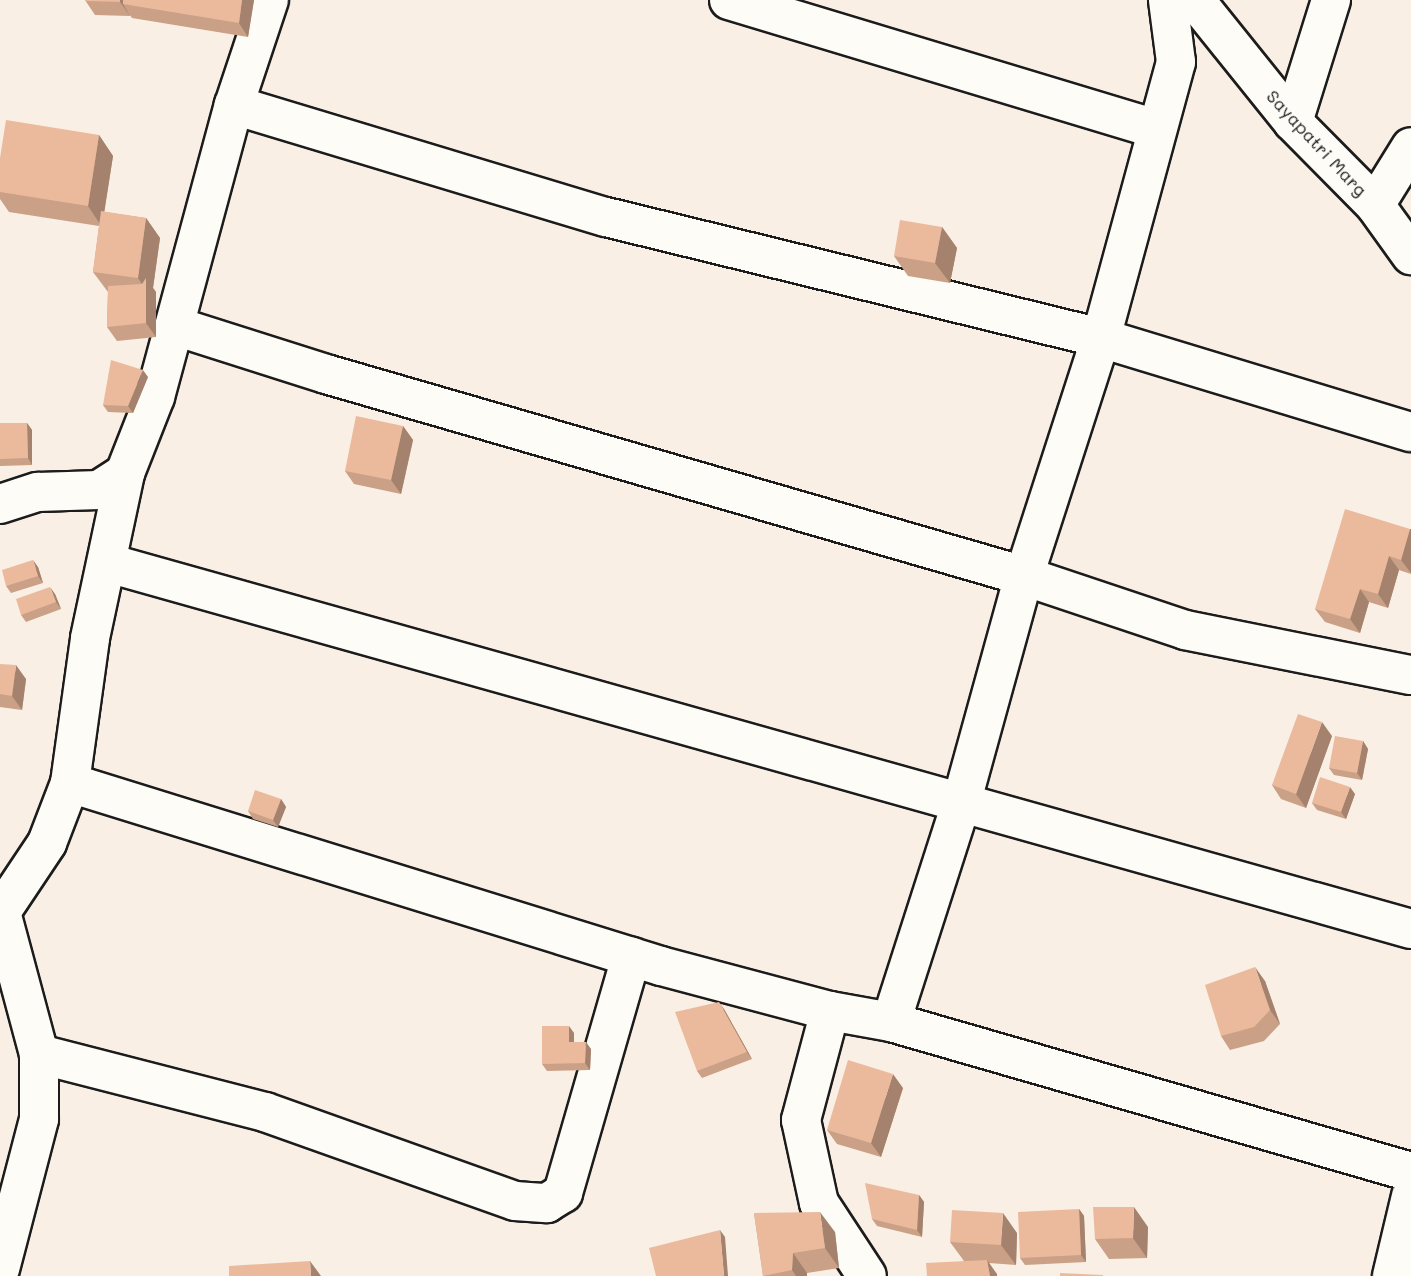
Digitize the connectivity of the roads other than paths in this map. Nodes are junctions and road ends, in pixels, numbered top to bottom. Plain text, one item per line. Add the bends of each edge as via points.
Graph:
1 (269, 0) edge
2 (729, 0) edge
3 (1168, 0) edge
4 (1195, 0) edge
5 (1331, 0) edge
6 (234, 105) junction
7 (1293, 122) junction
8 (1156, 129) junction
9 (1411, 147) edge
10 (1376, 205) junction
11 (1411, 255) edge
12 (175, 326) junction
13 (1101, 338) junction
14 (1411, 432) edge
15 (125, 473) junction
16 (0, 504) edge
17 (108, 563) junction
18 (1024, 576) junction
19 (1409, 667) edge
20 (70, 783) junction
21 (961, 804) junction
22 (0, 911) edge
23 (1411, 929) edge
24 (631, 957) junction
25 (830, 1011) junction
26 (891, 1022) junction
27 (39, 1054) junction
28 (1411, 1172) edge
29 (1411, 1196) edge
30 (0, 1269) edge
31 (867, 1276) edge
32 (1392, 1276) edge

1 - 6 street
2 - 8 street
3 - 8 street via 1176,62
4 - 7 street, Sayapatri Marg
5 - 7 street
6 - 12 street
6 - 13 street via 606,217
7 - 10 street, Sayapatri Marg
8 - 13 street
9 - 10 street
10 - 11 street, Sayapatri Marg
12 - 15 street via 155,397
12 - 18 street
13 - 14 street
13 - 18 street
15 - 16 street via 99,490 38,492
15 - 17 street
17 - 20 street via 90,638
17 - 21 street
18 - 19 street via 1185,630
18 - 21 street
20 - 22 street via 47,843
20 - 24 street
21 - 23 street
21 - 26 street
22 - 27 street
24 - 25 street
24 - 27 street via 563,1193 547,1203 515,1201 265,1112
25 - 26 street
25 - 31 street via 801,1120 819,1203
26 - 28 street
27 - 30 street via 39,1119
29 - 32 street

